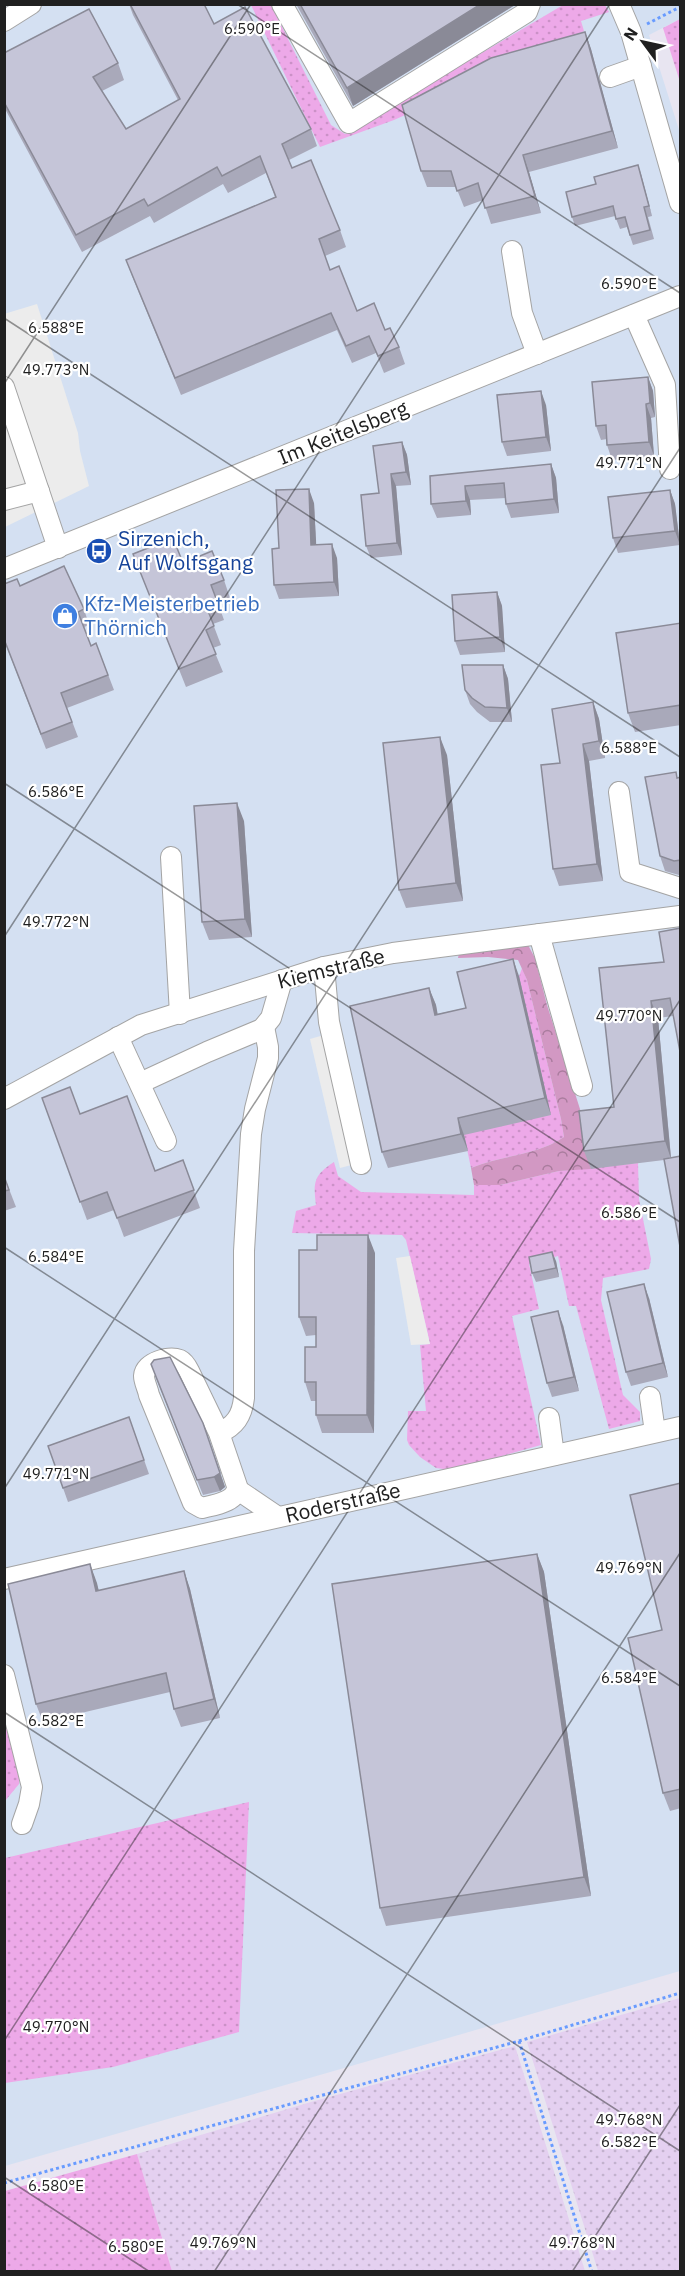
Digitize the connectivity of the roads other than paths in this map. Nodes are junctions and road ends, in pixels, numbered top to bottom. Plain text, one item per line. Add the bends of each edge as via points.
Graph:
1 (31, 4) edge
2 (282, 4) edge
3 (530, 4) edge
4 (619, 4) edge
5 (4, 21) edge
6 (641, 66) junction
7 (610, 77) dead end
8 (681, 203) edge
9 (512, 251) dead end
10 (681, 296) edge
11 (634, 315) junction
12 (537, 354) junction
13 (4, 387) edge
14 (670, 469) dead end
15 (39, 491) junction
16 (4, 500) edge
17 (58, 548) junction
18 (4, 569) edge
19 (619, 792) dead end
20 (171, 856) dead end
21 (681, 888) edge
22 (681, 916) edge
23 (539, 934) junction
24 (324, 967) junction
25 (282, 980) junction
26 (180, 1014) junction
27 (264, 1027) junction
28 (118, 1037) junction
29 (140, 1083) junction
30 (582, 1086) dead end
31 (4, 1099) edge
32 (165, 1141) dead end
33 (361, 1164) dead end
34 (650, 1397) dead end
35 (549, 1418) dead end
36 (681, 1426) edge
37 (655, 1432) junction
38 (219, 1433) junction
39 (554, 1455) junction
40 (238, 1490) junction
41 (278, 1517) junction
42 (4, 1579) edge
43 (4, 1675) edge
44 (22, 1824) dead end

1 - 5 street
2 - 3 street via 349,123 527,12
4 - 6 street
6 - 7 street
6 - 8 street
9 - 12 street via 522,313
10 - 11 street, Im Keitelsberg
11 - 12 street, Im Keitelsberg
11 - 14 street via 665,385
12 - 17 street, Im Keitelsberg
13 - 15 street
15 - 16 street
15 - 17 street
17 - 18 street, Im Keitelsberg
19 - 21 street via 630,873
20 - 26 street
22 - 23 street, Kiemstraße
23 - 24 street, Kiemstraße via 393,953
23 - 30 street
24 - 25 street, Kiemstraße
24 - 33 street via 329,1022
25 - 26 street, Kiemstraße
25 - 27 street via 272,1018
26 - 28 street, Kiemstraße via 141,1025
27 - 29 street
27 - 38 street via 268,1058 251,1134 244,1251 244,1398 236,1422
28 - 29 street
28 - 31 street, Kiemstraße
29 - 32 street
34 - 37 street
35 - 39 street
36 - 37 street, Roderstraße
37 - 39 street, Roderstraße
38 - 40 street
38 - 40 street via 186,1365 177,1359 150,1364 144,1376 149,1395 193,1503 204,1508 231,1498
39 - 41 street, Roderstraße
40 - 41 street
41 - 42 street, Roderstraße
43 - 44 street via 32,1786

